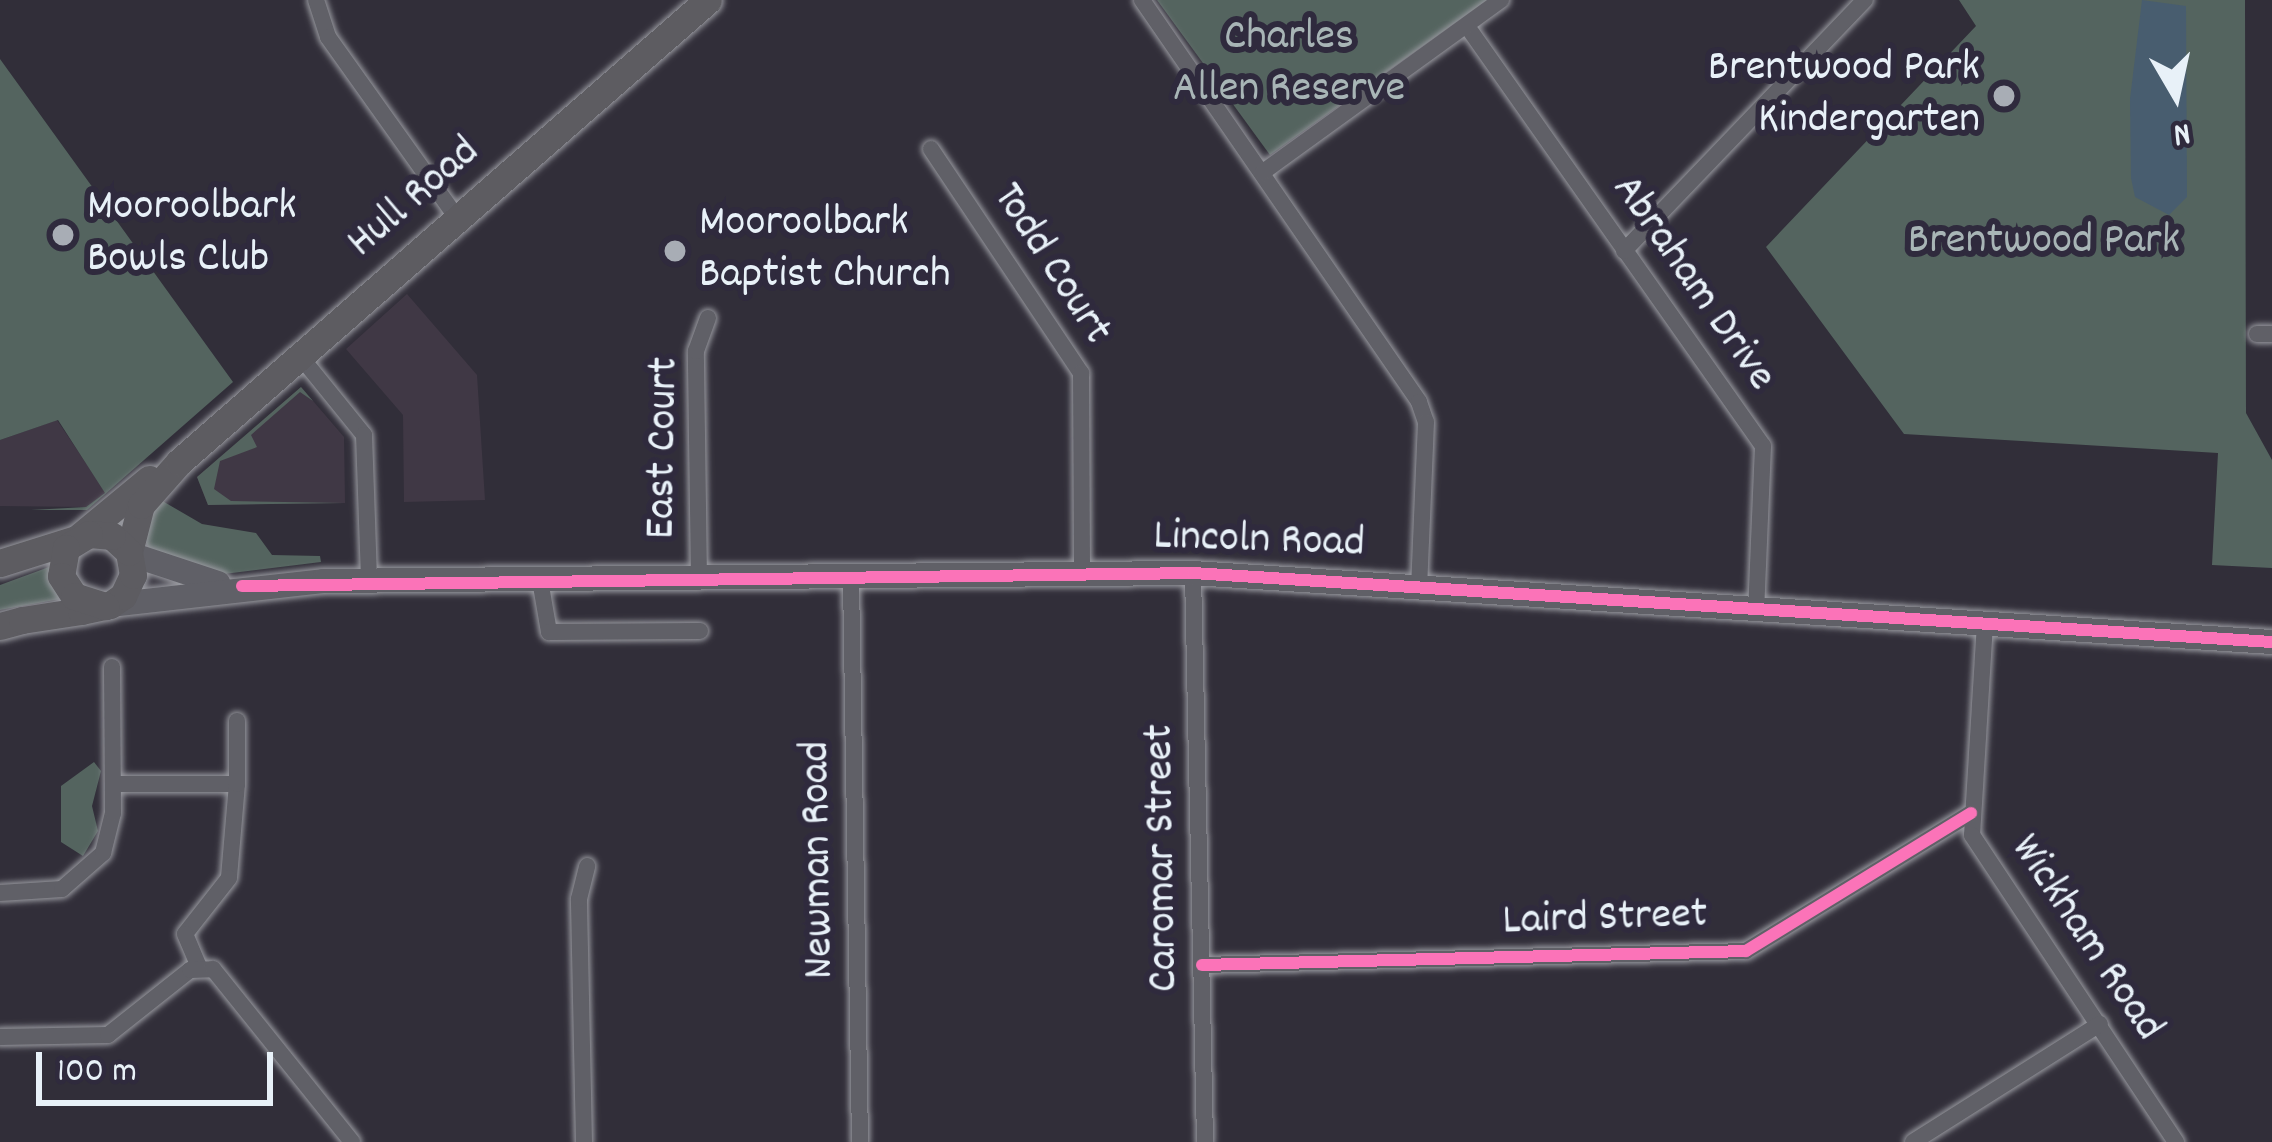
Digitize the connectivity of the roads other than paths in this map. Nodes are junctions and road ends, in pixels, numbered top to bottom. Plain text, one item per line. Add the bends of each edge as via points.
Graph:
1 (316, 0) edge
2 (1142, 0) edge
3 (1501, 0) edge
4 (1864, 0) edge
5 (694, 5) edge
6 (1469, 29) junction
7 (931, 149) dead end
8 (1263, 172) junction
9 (457, 218) junction
10 (1624, 250) junction
11 (708, 318) dead end
12 (300, 356) junction
13 (179, 462) junction
14 (77, 538) junction
15 (129, 553) junction
16 (0, 563) edge
17 (1082, 573) junction
18 (1193, 573) junction
19 (851, 577) junction
20 (699, 579) junction
21 (369, 580) junction
22 (539, 580) junction
23 (242, 586) junction
24 (1419, 586) junction
25 (107, 606) junction
26 (1756, 610) junction
27 (1985, 622) junction
28 (0, 626) edge
29 (700, 631) dead end
30 (2272, 642) edge
31 (112, 667) dead end
32 (237, 721) dead end
33 (113, 784) junction
34 (237, 784) junction
35 (1971, 813) junction
36 (587, 866) dead end
37 (0, 893) edge
38 (1202, 965) junction
39 (199, 967) junction
40 (2100, 1024) junction
41 (0, 1037) edge
42 (352, 1142) edge
43 (584, 1142) edge
44 (860, 1142) edge
45 (1205, 1142) edge
46 (1913, 1142) edge
47 (2176, 1142) edge

1 - 9 street via 328,37
2 - 8 street
3 - 6 street
4 - 10 street
5 - 9 main road, Hull Road
6 - 8 street
6 - 10 street, Abraham Drive
7 - 17 street, Todd Court via 1081,373
8 - 24 street via 1420,402 1426,422
9 - 12 main road, Hull Road
10 - 26 street, Abraham Drive via 1763,446
11 - 20 street, East Court via 696,351
12 - 13 main road, Hull Road
12 - 21 street via 364,435
13 - 14 main road, Hull Road
13 - 15 main road, Hull Road via 141,505
14 - 15 main road via 108,534
14 - 16 main road, Hull Road
14 - 25 main road via 62,556 62,581 77,598
15 - 23 main road, Lincoln Road via 187,578
15 - 25 main road via 131,584
17 - 18 main road, Lincoln Road
17 - 19 main road, Lincoln Road
18 - 24 main road, Lincoln Road
18 - 38 street, Caromar Street
19 - 20 main road, Lincoln Road
19 - 44 street, Newman Road
20 - 22 main road, Lincoln Road
21 - 22 main road, Lincoln Road
21 - 23 main road, Lincoln Road
22 - 29 street via 549,632
23 - 25 main road, Lincoln Road
24 - 26 main road, Lincoln Road
25 - 28 main road
26 - 27 main road, Lincoln Road
27 - 30 main road, Lincoln Road
27 - 35 street, Wickham Road
31 - 33 street
32 - 34 street
33 - 34 street
33 - 37 street via 109,839 76,883 47,893
34 - 39 street via 229,878 185,934
35 - 38 street, Laird Street via 1746,951
35 - 40 street, Wickham Road via 1972,836
36 - 43 street via 579,899
38 - 45 street, Caromar Street
39 - 41 street via 108,1035
39 - 42 street via 219,973
40 - 46 street
40 - 47 street, Wickham Road

